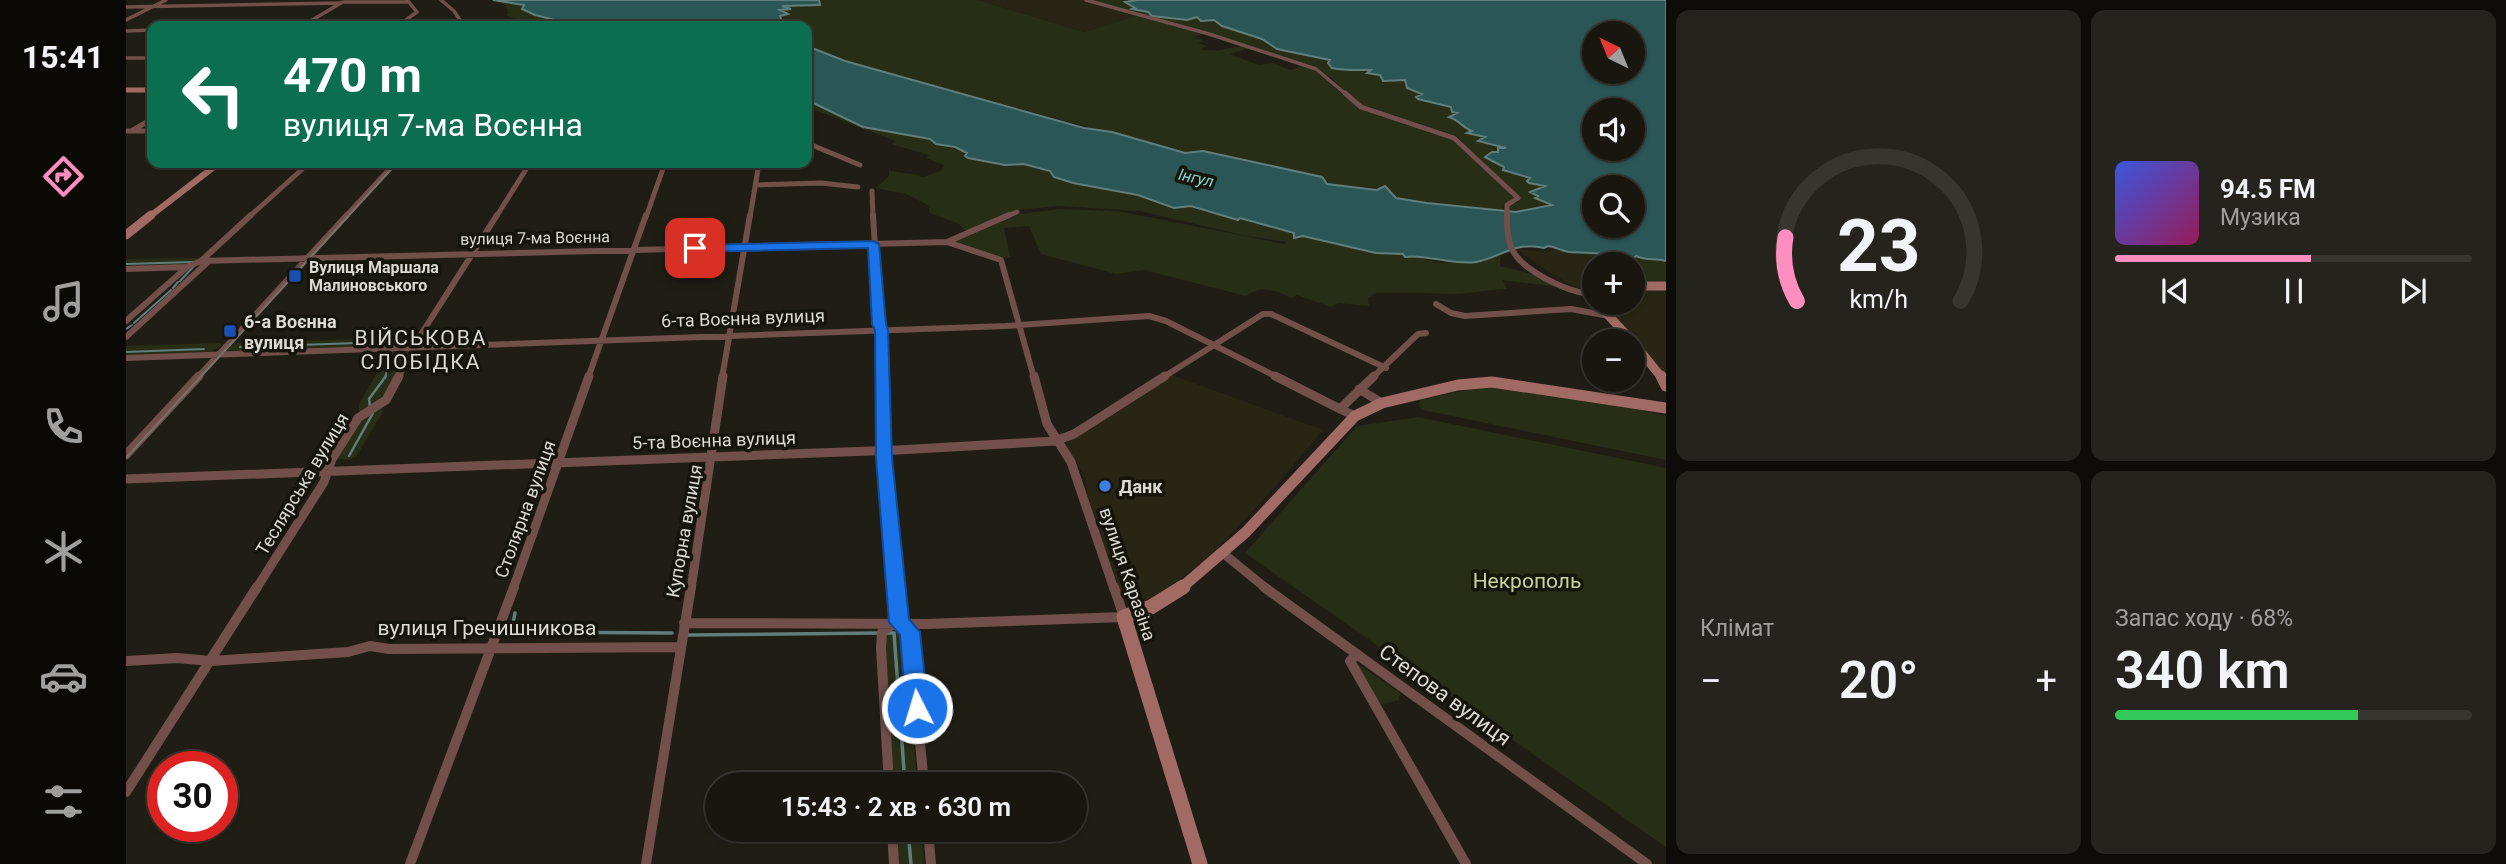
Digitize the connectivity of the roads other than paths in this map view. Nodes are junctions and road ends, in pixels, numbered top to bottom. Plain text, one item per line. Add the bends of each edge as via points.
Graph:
1 (166, 0) edge
2 (441, 0) edge
3 (1086, 0) edge
4 (407, 1) edge
5 (343, 2) edge
6 (154, 6) junction
7 (126, 7) edge
8 (126, 20) edge
9 (311, 21) edge
10 (405, 21) edge
11 (461, 21) edge
12 (147, 30) edge
13 (126, 31) edge
14 (126, 58) edge
15 (147, 58) edge
16 (126, 90) edge
17 (147, 90) edge
18 (147, 122) edge
19 (131, 131) edge
20 (126, 137) edge
21 (812, 145) edge
22 (860, 164) dead end
23 (213, 168) edge
24 (304, 168) edge
25 (390, 168) edge
26 (527, 168) edge
27 (663, 168) edge
28 (758, 168) edge
29 (756, 185) junction
30 (858, 187) dead end
31 (872, 191) dead end
32 (1017, 212) dead end
33 (126, 235) edge
34 (947, 242) junction
35 (873, 244) junction
36 (745, 247) junction
37 (632, 250) junction
38 (472, 255) junction
39 (306, 258) junction
40 (1000, 260) joint
41 (205, 261) junction
42 (187, 267) junction
43 (126, 269) edge
44 (1645, 286) edge
45 (1666, 286) edge
46 (1582, 293) edge
47 (1436, 304) dead end
48 (1609, 316) joint
49 (126, 321) edge
50 (1018, 324) junction
51 (1620, 329) edge
52 (881, 330) junction
53 (1426, 333) dead end
54 (728, 334) junction
55 (126, 337) edge
56 (600, 339) junction
57 (1212, 345) junction
58 (415, 346) junction
59 (217, 356) junction
60 (1645, 356) edge
61 (126, 358) edge
62 (1386, 368) junction
63 (1666, 386) edge
64 (1359, 389) junction
65 (1387, 402) junction
66 (1666, 408) edge
67 (1340, 409) junction
68 (1355, 416) junction
69 (1055, 441) junction
70 (885, 450) junction
71 (126, 454) edge
72 (713, 455) junction
73 (558, 463) junction
74 (328, 471) junction
75 (126, 478) edge
76 (1224, 554) junction
77 (1124, 617) junction
78 (899, 622) junction
79 (684, 623) junction
80 (681, 647) junction
81 (491, 649) junction
82 (1357, 654) junction
83 (126, 661) edge
84 (211, 661) junction
85 (888, 772) edge
86 (923, 772) edge
87 (126, 792) edge
88 (893, 842) edge
89 (929, 842) edge
90 (410, 864) edge
91 (646, 864) edge
92 (894, 864) edge
93 (931, 864) edge
94 (1200, 864) edge
95 (1466, 864) edge
96 (1647, 864) edge

1 - 6 street
2 - 11 street
3 - 46 street via 1316,69 1361,107 1454,138 1518,198 1507,205 1511,249 1540,273
4 - 5 street
4 - 10 street via 417,12
5 - 6 street
5 - 9 street
6 - 7 street
6 - 8 street
12 - 13 street
14 - 15 street
16 - 17 main road
18 - 19 street
19 - 20 street
21 - 22 street
23 - 33 main road
24 - 41 street
25 - 39 street
26 - 38 street, Теслярська вулиця
27 - 37 street, Столярна вулиця
28 - 29 street, Купорна вулиця
29 - 30 street
29 - 36 street, Купорна вулиця
31 - 35 street
32 - 34 street, вулиця 7-ма Воєнна
34 - 35 street, вулиця 7-ма Воєнна
34 - 40 street, вулиця 7-ма Воєнна
35 - 36 street, вулиця 7-ма Воєнна
35 - 52 street
36 - 37 street, вулиця 7-ма Воєнна
36 - 54 street, Купорна вулиця
37 - 38 street, вулиця 7-ма Воєнна
37 - 56 street, Столярна вулиця
38 - 39 street, вулиця 7-ма Воєнна
38 - 58 street, Теслярська вулиця
39 - 41 street, вулиця 7-ма Воєнна
39 - 59 street
40 - 50 street, вулиця Каразіна
41 - 42 street, вулиця 7-ма Воєнна
41 - 55 street
42 - 43 street, вулиця 7-ма Воєнна
42 - 49 street
44 - 45 main road
47 - 48 street via 1465,316 1571,309
48 - 51 main road
50 - 52 street, 6-та Воєнна вулиця
50 - 57 street, 6-та Воєнна вулиця via 1149,316
50 - 69 street, вулиця Каразіна
52 - 54 street, 6-та Воєнна вулиця
52 - 70 street
53 - 62 street via 1418,334
54 - 56 street, 6-та Воєнна вулиця
54 - 72 street, Купорна вулиця
56 - 58 street, 6-та Воєнна вулиця
56 - 73 street, Столярна вулиця
57 - 62 street, 5-та Воєнна вулиця via 1268,314
57 - 67 street, 6-та Воєнна вулиця
57 - 69 street, 5-та Воєнна вулиця via 1074,434
58 - 59 street, 6-та Воєнна вулиця
58 - 74 street, Теслярська вулиця via 386,400 358,418
59 - 61 street, 6-та Воєнна вулиця
59 - 71 street
60 - 63 main road
62 - 64 street
64 - 65 street
64 - 67 street
65 - 66 main road via 1492,382
65 - 68 main road
67 - 68 street
68 - 76 main road
69 - 70 street, 5-та Воєнна вулиця
69 - 77 street, вулиця Каразіна via 1071,462
70 - 72 street, 5-та Воєнна вулиця
70 - 78 street
72 - 73 street, 5-та Воєнна вулиця
72 - 79 street, Купорна вулиця
73 - 74 street, 5-та Воєнна вулиця
73 - 81 street, Столярна вулиця
74 - 75 street, 5-та Воєнна вулиця
74 - 84 street, Теслярська вулиця
76 - 77 main road via 1156,605
76 - 82 street, Степова вулиця
77 - 78 street
77 - 94 main road, вулиця Каразіна
78 - 79 street
78 - 85 street via 882,632
78 - 86 street via 909,632
79 - 80 street, Купорна вулиця
80 - 81 street, вулиця Гречишникова
80 - 91 street, Купорна вулиця
81 - 84 street, вулиця Гречишникова via 370,646 348,652
81 - 90 street, Столярна вулиця
82 - 95 street via 1350,661
82 - 96 street, Степова вулиця
83 - 84 street, вулиця Гречишникова
84 - 87 street, Теслярська вулиця
88 - 92 street
89 - 93 street

